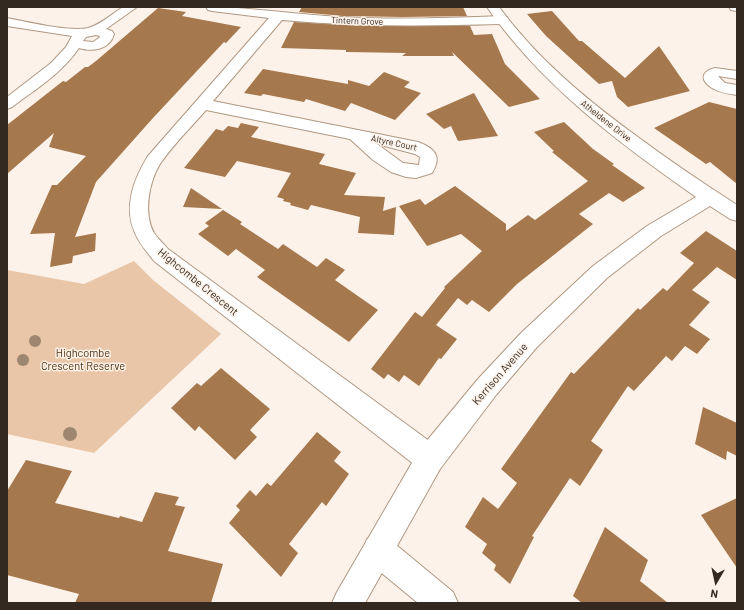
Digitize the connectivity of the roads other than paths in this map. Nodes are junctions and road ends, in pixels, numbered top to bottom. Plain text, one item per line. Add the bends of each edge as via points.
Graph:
1 (212, 7) edge
2 (130, 8) edge
3 (497, 13) edge
4 (278, 16) junction
5 (7, 22) edge
6 (107, 34) junction
7 (83, 36) junction
8 (94, 45) junction
9 (49, 72) junction
10 (737, 75) edge
11 (737, 90) edge
12 (7, 104) edge
13 (202, 104) junction
14 (356, 135) dead end
15 (710, 197) junction
16 (737, 214) edge
17 (430, 459) junction
18 (378, 550) junction
19 (348, 603) edge
20 (442, 603) edge

1 - 4 street, Tintern Grove
2 - 6 street
2 - 7 street
3 - 4 street, Tintern Grove via 384,22
3 - 15 street, Atheldene Drive via 533,57 559,82 655,159
4 - 13 street, Highcombe Crescent
5 - 7 street
6 - 7 street via 101,31
6 - 8 street via 104,41
7 - 8 street via 76,42 81,45
7 - 9 street
8 - 9 street
9 - 12 street
10 - 11 street via 715,72 711,74 715,84 722,88
13 - 14 street, Altyre Court
13 - 17 street, Highcombe Crescent via 154,160 142,186 140,215 143,230 150,241 162,255
15 - 16 street, Atheldene Drive
15 - 17 street, Kerrison Avenue via 654,231 600,272 529,340 487,386
17 - 18 street, Kerrison Avenue
18 - 19 street, Kerrison Avenue
18 - 20 street

